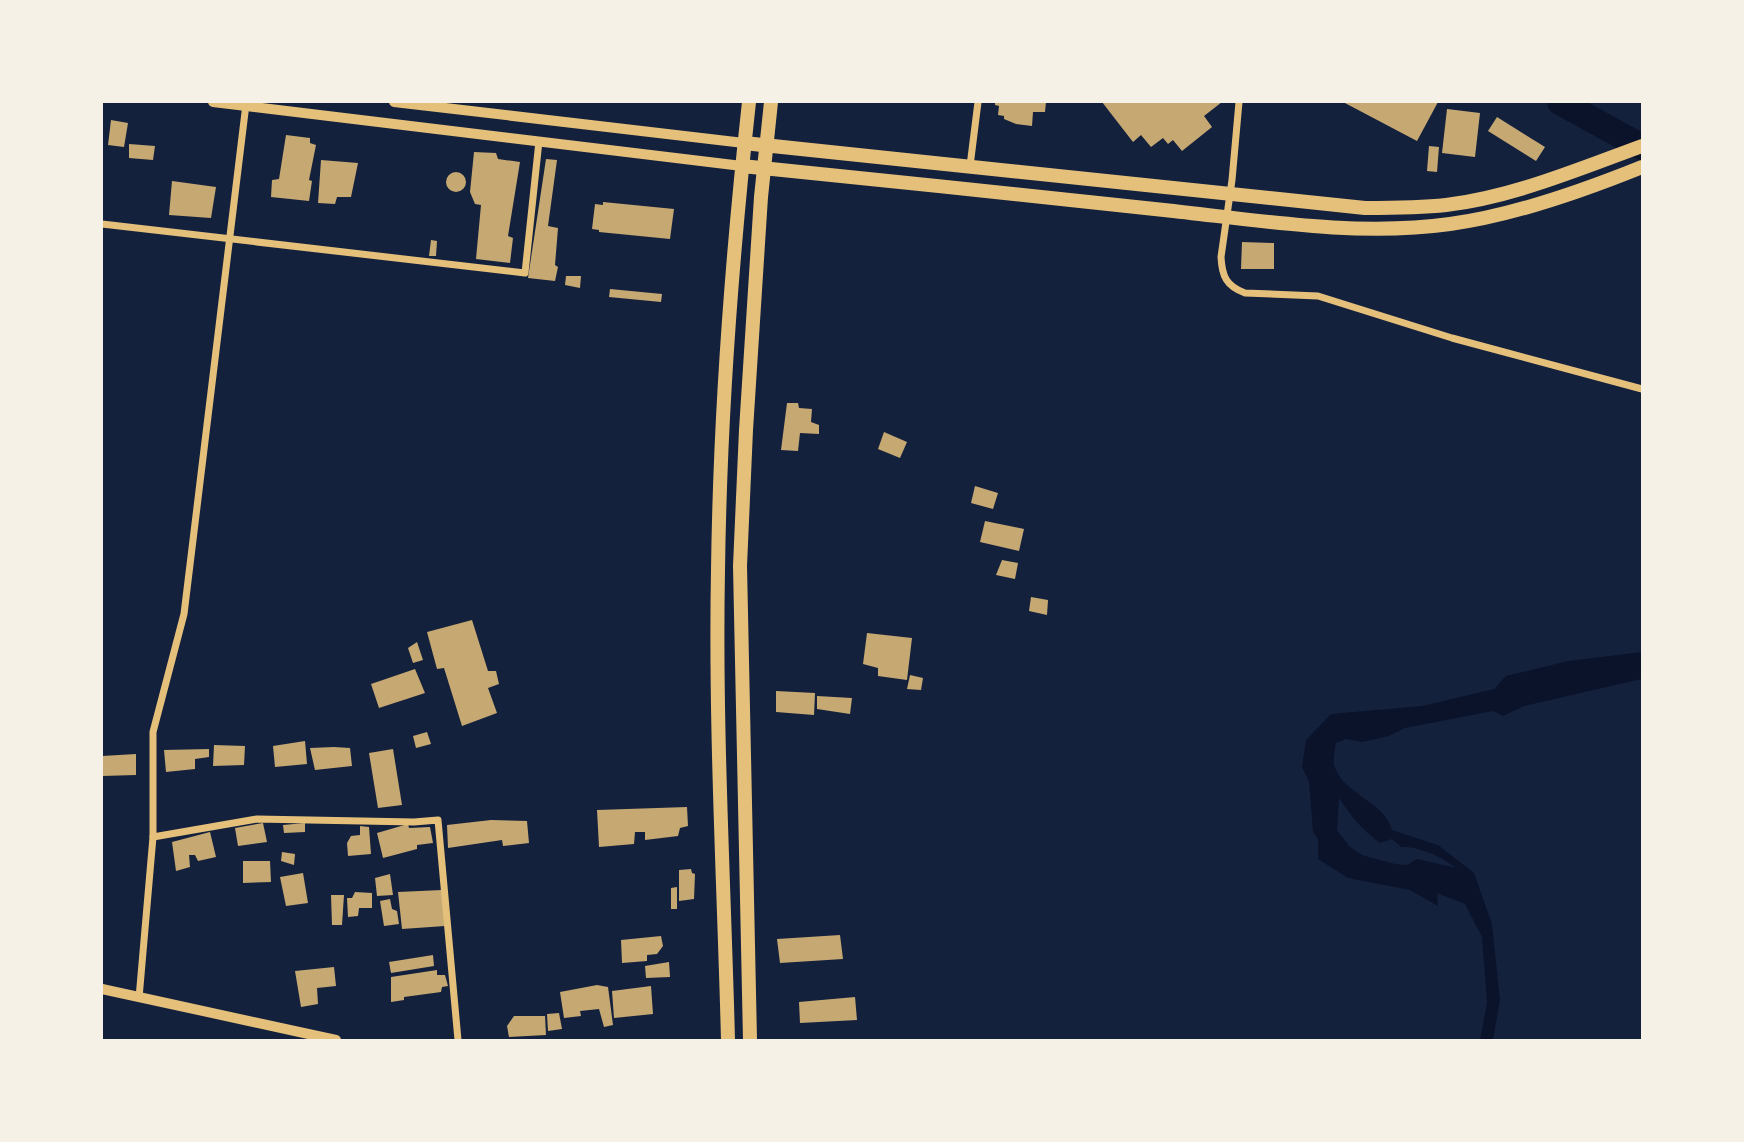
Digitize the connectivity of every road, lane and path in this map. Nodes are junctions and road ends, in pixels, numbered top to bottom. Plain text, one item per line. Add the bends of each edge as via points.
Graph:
1 (213, 102) edge
2 (394, 102) edge
3 (749, 102) edge
4 (771, 102) edge
5 (978, 102) edge
6 (1239, 102) edge
7 (246, 103) edge
8 (539, 141) junction
9 (744, 143) junction
10 (767, 145) junction
11 (1643, 146) edge
12 (742, 166) junction
13 (970, 166) junction
14 (1643, 167) edge
15 (764, 168) junction
16 (1231, 194) junction
17 (1227, 216) junction
18 (102, 224) edge
19 (230, 238) junction
20 (1643, 389) edge
21 (153, 837) junction
22 (102, 989) edge
23 (139, 998) junction
24 (336, 1041) edge
25 (458, 1041) edge
26 (728, 1041) edge
27 (750, 1041) edge

1 - 7 street
2 - 9 street
3 - 9 main road
4 - 10 main road
5 - 13 street
6 - 16 street
7 - 8 street
7 - 19 street
8 - 12 street
8 - 19 street via 525,273
9 - 10 main road
9 - 12 main road
10 - 13 main road
10 - 15 main road
11 - 16 main road via 1527,186 1448,204 1364,208
12 - 15 main road
12 - 26 main road via 724,389 718,572
13 - 16 main road
14 - 17 main road via 1491,217 1449,224 1366,228
15 - 17 main road
15 - 27 main road via 740,566
16 - 17 street
17 - 20 street via 1222,270 1233,289 1318,296 1452,338
18 - 19 street
19 - 21 street via 184,614 153,732
21 - 23 street
21 - 25 street via 257,819 438,820
22 - 23 street
23 - 24 street

